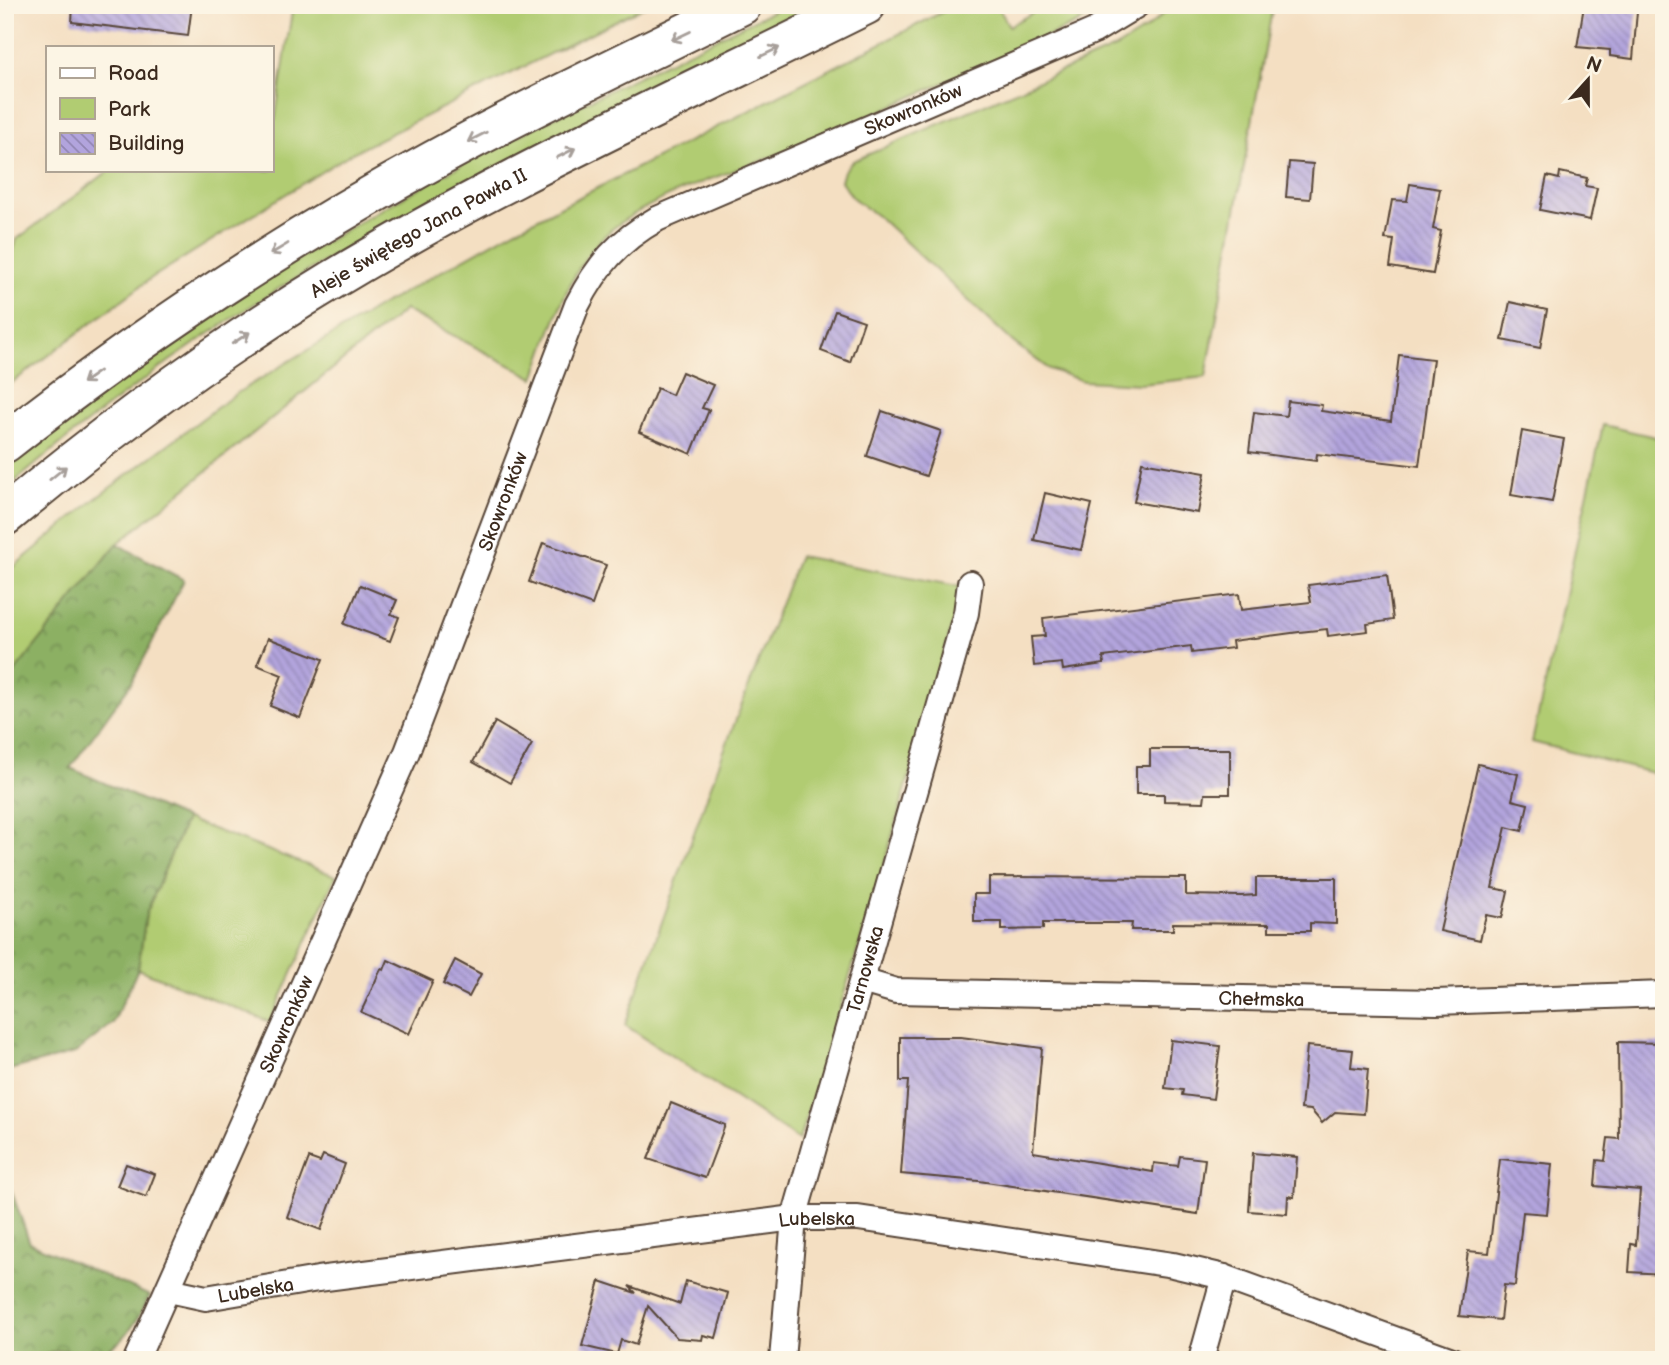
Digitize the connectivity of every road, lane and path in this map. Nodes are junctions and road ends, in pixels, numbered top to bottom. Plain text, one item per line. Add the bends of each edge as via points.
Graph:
1 (742, 5) edge
2 (866, 5) edge
3 (1137, 5) edge
4 (5, 443) edge
5 (5, 516) edge
6 (970, 583) dead end
7 (862, 981) junction
8 (1664, 994) edge
9 (794, 1218) junction
10 (1224, 1277) junction
11 (169, 1290) junction
12 (136, 1360) edge
13 (782, 1360) edge
14 (1200, 1360) edge
15 (1452, 1360) edge

1 -> 4 highway via 541,104 352,206 179,314
5 -> 2 highway, Aleje świętego Jana Pawła II via 199,367 365,261 569,152
3 - 11 street, Skowronków via 1094,31 657,219 603,260 577,305 407,752
6 - 7 street, Tarnowska via 966,613
7 - 8 street, Chełmska via 896,991 1423,1001
7 - 9 street, Tarnowska
9 - 10 street, Lubelska via 858,1218 1173,1265
9 - 11 street, Lubelska via 317,1279 206,1298
9 - 13 street, Tarnowska
10 - 14 street
10 - 15 street, Lubelska
11 - 12 street, Skowronków

